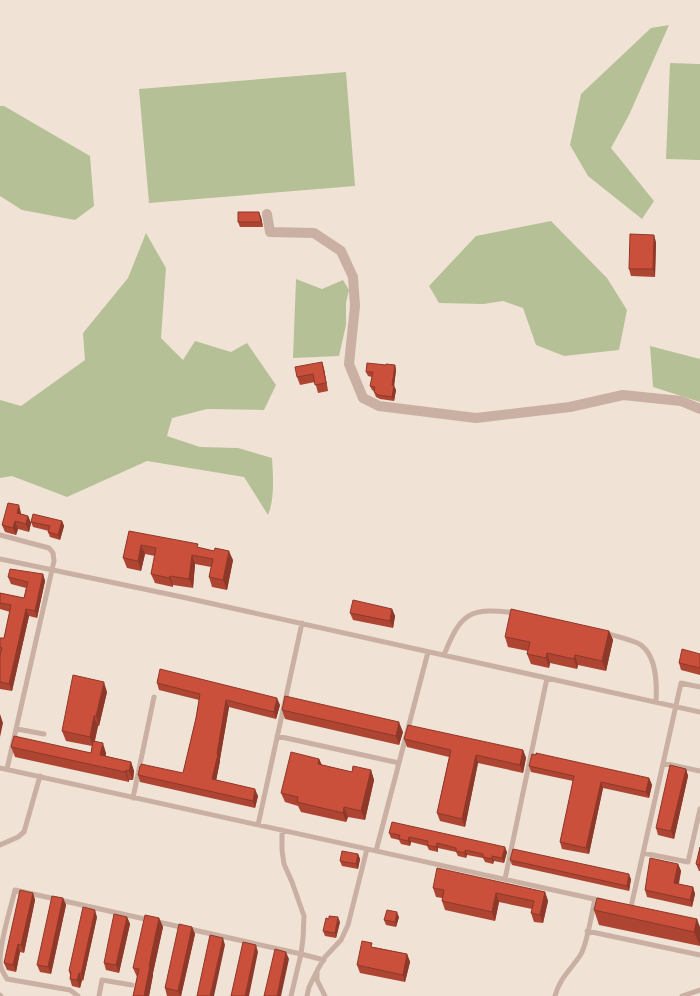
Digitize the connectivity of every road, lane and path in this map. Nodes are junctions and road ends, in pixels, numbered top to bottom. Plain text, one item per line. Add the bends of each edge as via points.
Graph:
1 (267, 214) dead end
2 (700, 410) edge
3 (0, 535) edge
4 (0, 559) edge
5 (53, 570) junction
6 (523, 614) edge
7 (302, 623) junction
8 (600, 632) edge
9 (428, 652) junction
10 (444, 655) junction
11 (547, 678) junction
12 (700, 687) edge
13 (154, 697) dead end
14 (656, 702) junction
15 (675, 707) junction
16 (700, 712) edge
17 (17, 729) junction
18 (44, 734) dead end
19 (277, 736) junction
20 (399, 763) junction
21 (663, 763) junction
22 (0, 768) edge
23 (7, 769) junction
24 (700, 771) edge
25 (40, 776) junction
26 (133, 798) junction
27 (700, 809) edge
28 (699, 815) edge
29 (258, 825) junction
30 (282, 830) junction
31 (0, 845) edge
32 (367, 849) junction
33 (376, 851) junction
34 (643, 853) junction
35 (505, 879) junction
36 (595, 899) junction
37 (609, 902) edge
38 (624, 905) edge
39 (631, 907) junction
40 (639, 908) edge
41 (587, 931) junction
42 (301, 954) junction
43 (700, 954) edge
44 (324, 960) junction
45 (318, 969) junction
46 (132, 985) dead end
47 (700, 990) edge
48 (78, 996) edge
49 (99, 996) edge
50 (291, 996) edge
51 (307, 996) edge
52 (325, 996) edge
53 (555, 996) edge
54 (682, 996) edge

1 - 2 street via 270,232 314,233 341,251 353,277 355,306 349,364 363,398 379,406 476,418 570,407 623,395 681,401
3 - 5 lane via 49,548 53,554
4 - 5 lane
5 - 7 lane
5 - 17 lane
6 - 10 lane via 490,610 466,618 455,630
7 - 9 lane
7 - 19 lane
8 - 14 lane via 641,644 654,667 657,682
9 - 10 lane
9 - 20 lane
10 - 11 lane
11 - 14 lane
11 - 35 lane
12 - 15 lane via 681,683
13 - 26 lane
14 - 15 lane
15 - 16 lane
15 - 21 lane
17 - 18 lane
17 - 23 lane
19 - 20 lane
19 - 29 lane
20 - 33 lane
21 - 24 lane
21 - 34 lane
22 - 23 lane
23 - 25 lane
25 - 26 lane
25 - 31 lane via 24,832
26 - 29 lane
27 - 28 lane
28 - 34 lane via 688,862
29 - 30 lane
30 - 32 lane
30 - 42 lane via 284,864 304,916
32 - 33 lane
32 - 44 lane via 348,925 341,940
33 - 35 lane
34 - 39 lane
35 - 36 lane
36 - 37 lane
36 - 41 lane
38 - 39 lane
39 - 40 lane
41 - 43 lane
41 - 53 lane via 582,952 558,985
42 - 44 lane
42 - 48 lane via 15,890 0,963 7,979 70,990
42 - 50 lane
44 - 45 lane
45 - 51 lane
45 - 52 lane via 317,980
46 - 49 lane via 102,980
47 - 54 lane

